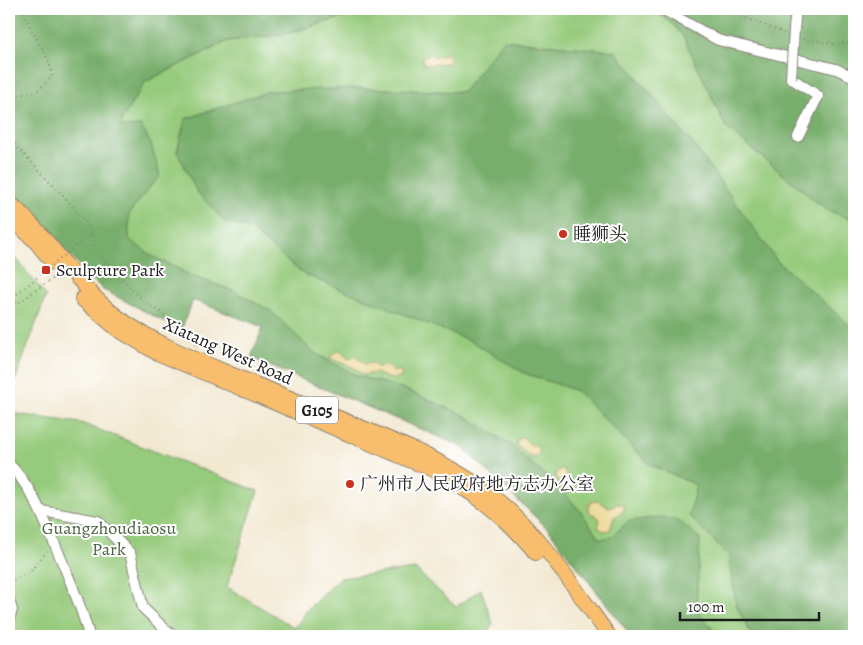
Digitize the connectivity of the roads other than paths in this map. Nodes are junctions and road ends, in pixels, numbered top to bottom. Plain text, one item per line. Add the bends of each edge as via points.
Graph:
1 (662, 9) edge
2 (796, 9) edge
3 (854, 77) edge
4 (798, 137) dead end
5 (9, 202) edge
6 (9, 216) edge
7 (9, 464) edge
8 (42, 511) junction
9 (9, 600) edge
10 (9, 619) edge
11 (89, 636) edge
12 (175, 636) edge
13 (598, 636) edge
14 (609, 636) edge

1 - 3 street via 718,40 836,69
2 - 4 street, bridge via 791,78 818,96
5 - 14 highway, Xiatang West Road / G105 via 34,226 84,287 137,330 190,357 403,445 453,469 481,487 524,526
6 - 13 highway, Xiatang West Road / G105 via 86,302 129,337 416,462 472,493 515,530
7 - 8 street via 22,478
8 - 11 street via 82,610
8 - 12 street via 98,521 130,552 143,608
9 - 10 street via 12,610

